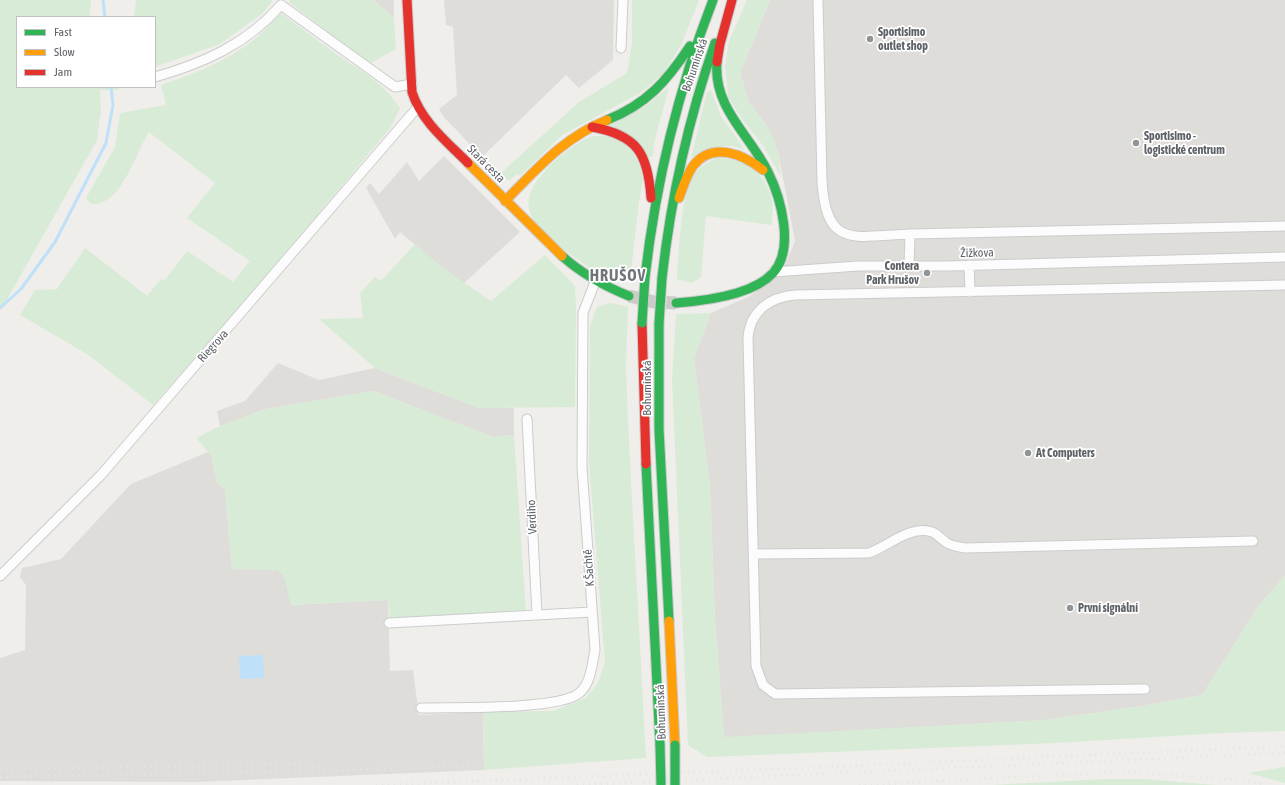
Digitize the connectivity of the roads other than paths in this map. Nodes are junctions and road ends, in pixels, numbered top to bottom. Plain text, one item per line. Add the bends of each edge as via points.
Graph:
1 (407, 0) edge
2 (623, 0) edge
3 (714, 0) edge
4 (732, 0) edge
5 (818, 0) edge
6 (704, 24) junction
7 (621, 48) dead end
8 (156, 77) edge
9 (412, 84) junction
10 (417, 108) junction
11 (592, 127) junction
12 (773, 180) junction
13 (505, 201) junction
14 (1285, 226) edge
15 (650, 230) junction
16 (667, 232) junction
17 (910, 234) junction
18 (1285, 258) edge
19 (909, 265) junction
20 (969, 265) junction
21 (773, 272) junction
22 (595, 282) junction
23 (1285, 285) edge
24 (970, 292) junction
25 (629, 296) tunnel mouth
26 (676, 303) tunnel mouth
27 (527, 420) dead end
28 (1253, 541) dead end
29 (754, 554) junction
30 (0, 576) edge
31 (592, 612) junction
32 (537, 615) junction
33 (389, 623) dead end
34 (1145, 689) dead end
35 (421, 708) dead end
36 (660, 785) edge
37 (675, 785) edge

1 - 9 main road, Stará cesta
2 - 7 street
3 - 6 main road, Bohumínská
4 - 12 main road via 719,50 718,87 723,107
4 - 16 main road, Bohumínská via 708,62 688,126
5 - 17 street via 822,181 823,203 828,220 838,231 850,235
6 - 11 main road via 679,63 645,100 632,109
6 - 15 main road, Bohumínská via 672,121
8 - 9 street via 188,68 228,49 257,30 281,5 395,87
9 - 10 main road, Stará cesta
10 - 13 main road, Stará cesta via 429,124
10 - 30 street, Riegrova via 101,474
11 - 13 main road via 572,138 552,154
11 - 15 main road via 622,135 630,139 637,148 650,186
12 - 16 main road via 753,161 738,154 722,152 703,158 688,174
12 - 21 main road via 780,198 784,231 782,256
13 - 22 main road, Stará cesta via 564,258
14 - 17 street
15 - 36 main road, Bohumínská, bridge via 642,323 644,427
16 - 37 main road, Bohumínská, bridge via 659,324 659,429
17 - 19 street
18 - 20 street, Žižkova
19 - 20 street, Žižkova
19 - 21 street, Žižkova
20 - 24 street
21 - 26 main road via 758,283 716,298
22 - 25 main road, Stará cesta
22 - 31 street, K Šachtě via 583,313 582,467
23 - 24 street
24 - 29 street via 784,296 772,300 757,312 750,324 748,338
27 - 32 street, Verdiho
28 - 29 street via 965,548 948,544 933,532 918,530 896,538 869,553
29 - 34 street via 756,666 763,685 776,694
31 - 32 street
31 - 35 street, K Šachtě via 594,650 589,680 578,694 550,704
32 - 33 street

